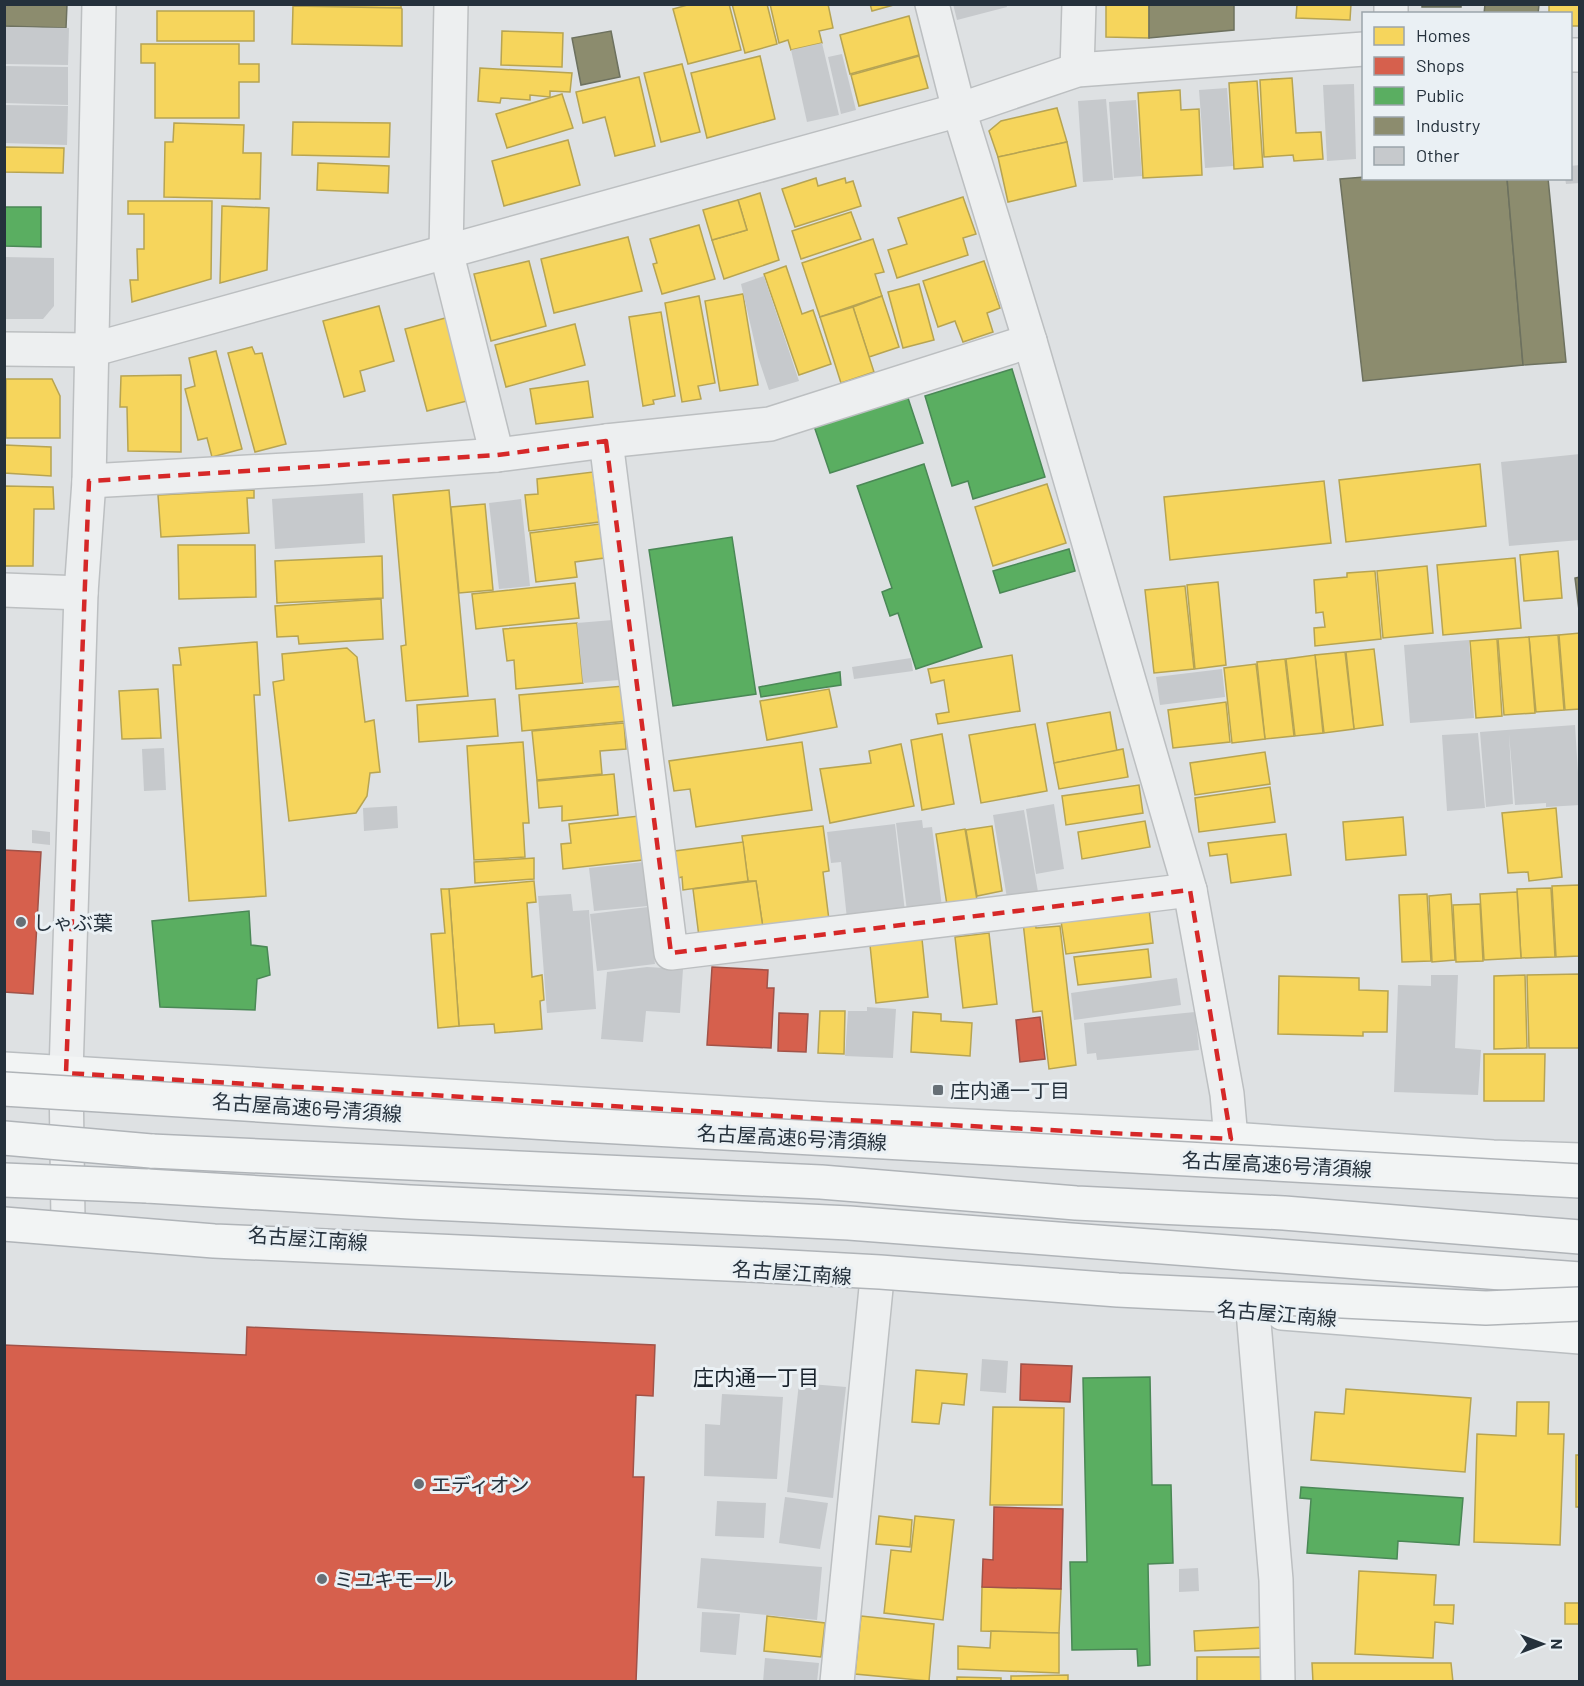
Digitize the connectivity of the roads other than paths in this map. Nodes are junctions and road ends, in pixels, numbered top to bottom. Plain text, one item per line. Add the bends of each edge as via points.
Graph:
1 (99, 4) edge
2 (451, 4) edge
3 (932, 4) edge
4 (1079, 4) edge
5 (1362, 49) edge
6 (1077, 70) junction
7 (959, 110) junction
8 (446, 251) junction
9 (1030, 341) junction
10 (4, 349) edge
11 (92, 350) junction
12 (606, 441) junction
13 (497, 455) junction
14 (89, 481) junction
15 (4, 590) edge
16 (81, 593) junction
17 (1190, 891) junction
18 (4, 1069) edge
19 (66, 1073) junction
20 (4, 1089) edge
21 (4, 1137) edge
22 (1231, 1138) junction
23 (1580, 1160) edge
24 (4, 1180) edge
25 (1580, 1181) edge
26 (4, 1219) edge
27 (68, 1221) junction
28 (4, 1224) edge
29 (1580, 1237) edge
30 (877, 1278) junction
31 (1580, 1279) edge
32 (1580, 1304) edge
33 (1253, 1311) junction
34 (1580, 1337) edge
35 (837, 1682) edge
36 (1278, 1682) edge

1 - 11 street
2 - 8 street
3 - 7 street
4 - 6 street
5 - 6 street
6 - 7 street
7 - 8 street
7 - 9 street
8 - 11 street
8 - 13 street
9 - 12 street via 770,424
9 - 17 street
10 - 11 street
11 - 14 street
12 - 13 street
12 - 17 street via 671,953
13 - 14 street
14 - 16 street
15 - 16 street
16 - 19 street
17 - 22 street via 1227,1094
18 - 19 main road
19 - 22 main road via 827,1119
19 - 27 street
20 - 25 main road, 名古屋高速6号清須線, bridge
21 - 29 main road, bridge via 151,1151 821,1182
22 - 23 main road via 1493,1158
24 - 31 main road, bridge via 849,1223
26 - 27 main road, 名古屋江南線
27 - 30 main road, 名古屋江南線
28 - 32 main road, bridge via 214,1241 774,1266 1118,1290 1486,1308
30 - 33 main road, 名古屋江南線
30 - 35 street
33 - 34 main road, 名古屋江南線
33 - 36 street via 1276,1580

